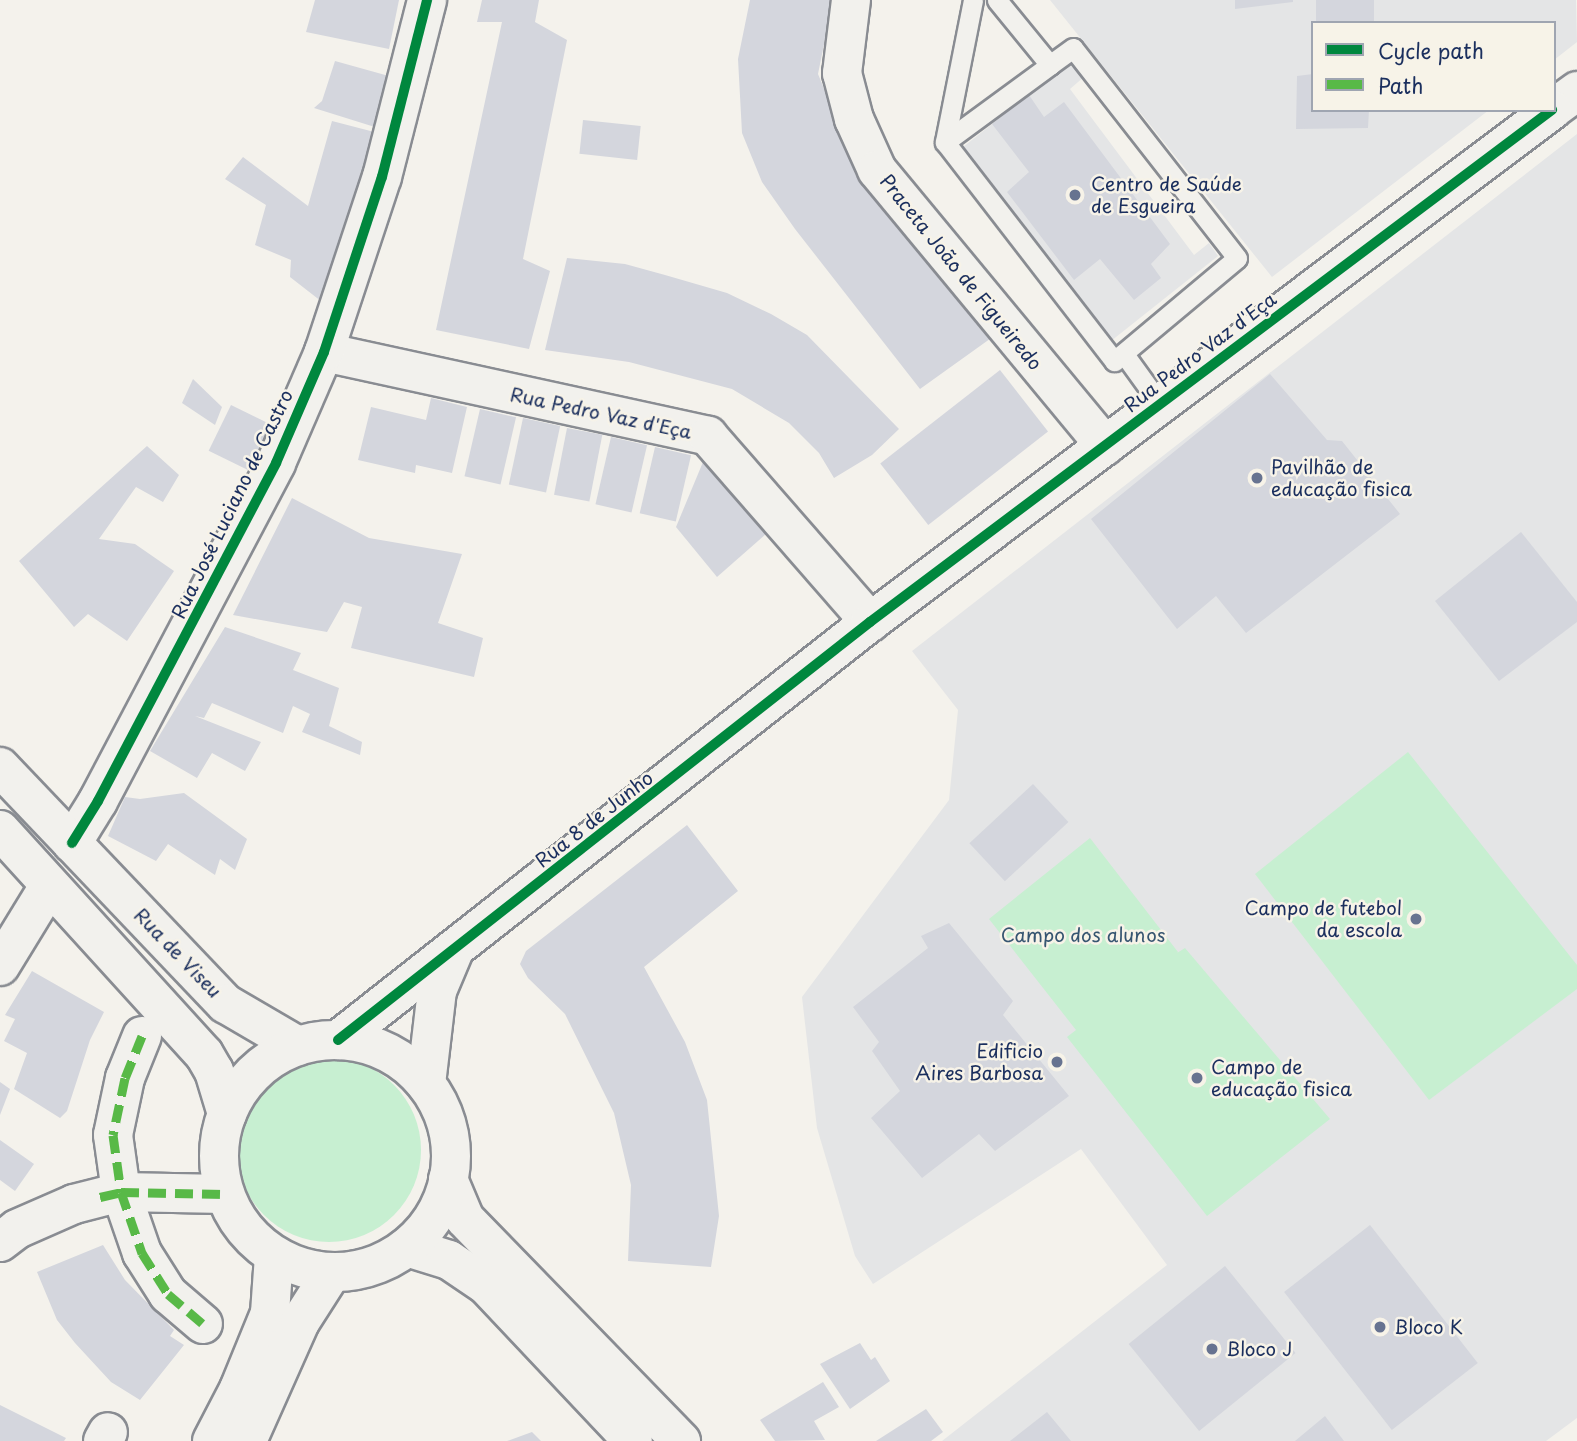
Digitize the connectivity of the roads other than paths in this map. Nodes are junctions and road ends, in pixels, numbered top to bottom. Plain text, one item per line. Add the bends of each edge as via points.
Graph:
1 (427, 0) edge
2 (851, 0) edge
3 (973, 0) edge
4 (997, 0) edge
5 (1050, 65) junction
6 (1577, 91) edge
7 (1556, 107) edge
8 (1549, 112) edge
9 (945, 142) junction
10 (324, 352) junction
11 (1124, 354) junction
12 (1160, 404) junction
13 (1105, 446) junction
14 (870, 622) junction
15 (0, 767) edge
16 (0, 830) edge
17 (72, 844) junction
18 (48, 886) junction
19 (453, 953) junction
20 (0, 967) edge
21 (142, 1037) dead end
22 (338, 1040) junction
23 (298, 1046) junction
24 (426, 1084) junction
25 (227, 1114) junction
26 (448, 1179) junction
27 (121, 1192) junction
28 (225, 1194) junction
29 (1, 1239) edge
30 (407, 1247) junction
31 (274, 1256) junction
32 (332, 1272) junction
33 (203, 1324) dead end
34 (212, 1441) edge
35 (247, 1441) edge
36 (633, 1441) edge
37 (681, 1441) edge

1 - 10 street, Rua José Luciano de Castro via 382,177
2 - 13 street, Praceta João de Figueiredo via 842,73 854,119 877,170
3 - 9 lane
4 - 5 lane
5 - 9 lane
5 - 11 lane via 1073,48 1237,258
6 - 7 street, Rua Pedro Vaz d'Eça
8 - 12 street, Rua Pedro Vaz d'Eça
9 - 11 lane via 1114,361
10 - 14 street, Rua Pedro Vaz d'Eça via 708,436
10 - 17 street, Rua José Luciano de Castro via 276,463
11 - 12 lane
12 - 13 street, Rua Pedro Vaz d'Eça
13 - 14 street, Rua Pedro Vaz d'Eça
14 - 19 street, Rua 8 de Junho
15 - 17 street, Rua de Viseu
16 - 18 street
17 - 23 street, Rua de Viseu via 226,1004
18 - 20 street
18 - 25 street via 205,1054
19 - 22 street, Rua 8 de Junho via 414,978
19 - 24 street, Rua 8 de Junho via 437,991
21 - 27 street via 125,1078 113,1135
22 - 23 street
22 - 24 street via 386,1052
23 - 25 street via 262,1066
24 - 26 street via 437,1100 450,1139
25 - 28 street via 219,1154
26 - 30 street via 434,1217
26 - 37 street via 465,1219
27 - 28 street
27 - 29 street via 74,1204
27 - 33 street via 142,1253 168,1294
28 - 31 street via 244,1229
30 - 32 street via 372,1266
30 - 36 street via 449,1260 486,1285
31 - 32 street via 292,1265
31 - 34 street via 270,1313
32 - 35 street via 300,1322

